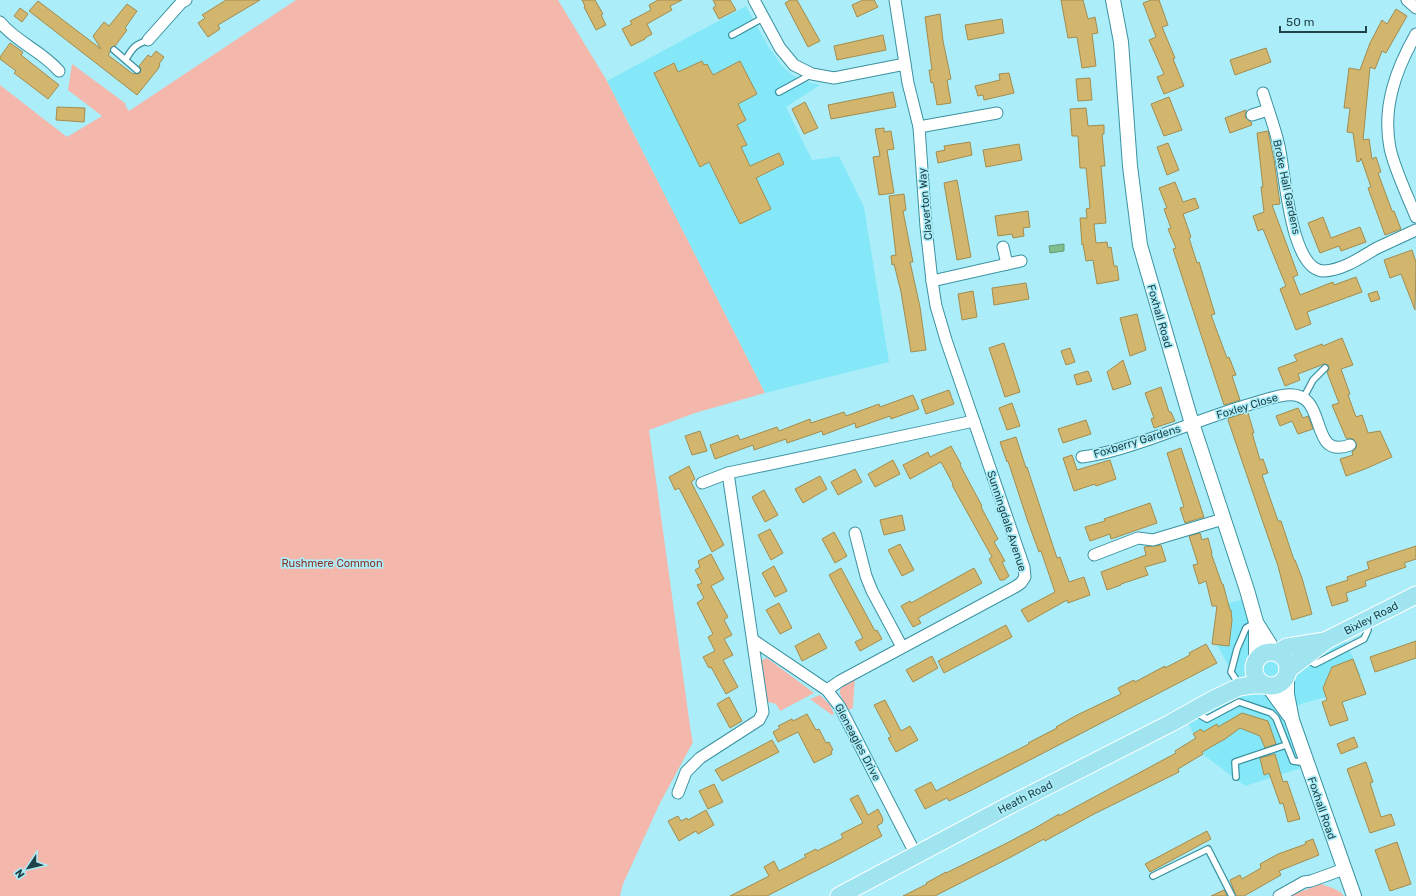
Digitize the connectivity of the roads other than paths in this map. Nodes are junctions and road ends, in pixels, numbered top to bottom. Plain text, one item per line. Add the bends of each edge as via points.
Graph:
1 (186, 0) edge
2 (754, 0) edge
3 (897, 0) edge
4 (1113, 0) edge
5 (1407, 0) edge
6 (1416, 8) edge
7 (763, 18) junction
8 (0, 22) edge
9 (1416, 34) edge
10 (732, 35) dead end
11 (148, 40) joint
12 (114, 50) dead end
13 (126, 59) junction
14 (905, 64) junction
15 (137, 70) dead end
16 (58, 71) dead end
17 (812, 74) junction
18 (779, 92) dead end
19 (1263, 93) dead end
20 (1268, 110) junction
21 (997, 113) dead end
22 (1252, 115) dead end
23 (919, 127) junction
24 (1416, 217) edge
25 (1416, 230) edge
26 (1003, 247) dead end
27 (1021, 261) dead end
28 (1007, 264) junction
29 (932, 281) junction
30 (946, 340) joint
31 (1325, 368) dead end
32 (1304, 397) junction
33 (974, 421) junction
34 (1192, 424) junction
35 (1350, 444) dead end
36 (1082, 457) dead end
37 (728, 473) junction
38 (702, 483) dead end
39 (1223, 519) junction
40 (855, 533) dead end
41 (1094, 554) dead end
42 (1416, 595) edge
43 (1365, 621) junction
44 (1256, 622) junction
45 (753, 640) junction
46 (1327, 640) junction
47 (902, 647) junction
48 (1276, 652) junction
49 (1303, 658) junction
50 (1255, 662) junction
51 (1287, 673) junction
52 (1237, 681) junction
53 (1267, 686) junction
54 (827, 690) junction
55 (1212, 700) junction
56 (1193, 710) junction
57 (1292, 720) junction
58 (1286, 745) junction
59 (1306, 761) junction
60 (1236, 777) dead end
61 (678, 793) dead end
62 (916, 855) junction
63 (1344, 869) junction
64 (1153, 876) dead end
65 (839, 896) edge
66 (1232, 896) edge
67 (1279, 896) edge
68 (1354, 896) edge

1 - 11 street
2 - 7 street
3 - 14 street, Claverton Way
4 - 34 street, Foxhall Road via 1121,42 1130,166 1140,245
5 - 6 street
7 - 10 lane
7 - 17 street via 780,48 794,65
8 - 16 street
9 - 24 street via 1398,71 1388,109 1390,149
11 - 13 lane via 136,44
12 - 13 lane
13 - 15 lane
14 - 17 street via 834,78
14 - 23 street, Claverton Way
17 - 18 lane
19 - 20 street, Broke Hall Gardens
20 - 22 street
20 - 25 street, Broke Hall Gardens via 1280,146 1290,214 1301,251 1311,266 1323,271 1334,270
21 - 23 street
23 - 29 street, Claverton Way
26 - 28 street
27 - 28 street
28 - 29 street
29 - 30 street, Claverton Way
30 - 33 street, Sunningdale Avenue
31 - 32 lane via 1313,380
32 - 34 street, Foxley Close via 1286,395
32 - 35 street via 1310,402 1325,440 1340,448
33 - 37 street
33 - 47 street, Sunningdale Avenue via 1024,567 1025,577 1021,584
34 - 36 street, Foxberry Gardens via 1100,455
34 - 39 street, Foxhall Road
37 - 38 street
37 - 45 street
39 - 41 street via 1153,540 1138,538
39 - 44 street, Foxhall Road
40 - 47 street via 872,591
42 - 43 main road, Bixley Road
43 - 46 main road, Bixley Road
43 - 49 lane via 1368,630 1364,639 1315,664
44 - 48 street, Foxhall Road
44 - 50 street, Foxhall Road
44 - 52 lane via 1246,628 1237,649 1231,672
45 - 54 street, Gleneagles Drive
45 - 61 street via 763,712 759,720 700,758 686,772
46 - 48 main road, Bixley Road via 1288,647
46 - 49 main road, Bixley Road
47 - 54 street, Sunningdale Avenue
48 - 50 main road via 1264,652
48 - 51 main road via 1287,661
49 - 51 main road, Bixley Road
50 - 52 main road, Heath Road
50 - 53 main road via 1255,675
51 - 53 main road via 1278,685
51 - 57 street, Foxhall Road
52 - 55 main road, Heath Road
53 - 55 main road, Heath Road via 1239,687
53 - 57 street, Foxhall Road
54 - 62 street, Gleneagles Drive via 840,707
55 - 56 main road, Heath Road
56 - 58 lane via 1207,719 1239,702 1271,713 1276,718
56 - 62 main road, Heath Road
57 - 59 street, Foxhall Road
58 - 59 lane via 1293,761
58 - 60 lane via 1235,762
59 - 63 street, Foxhall Road
62 - 65 main road, Heath Road
63 - 67 street via 1304,882
63 - 68 street, Foxhall Road
64 - 66 lane via 1208,849

